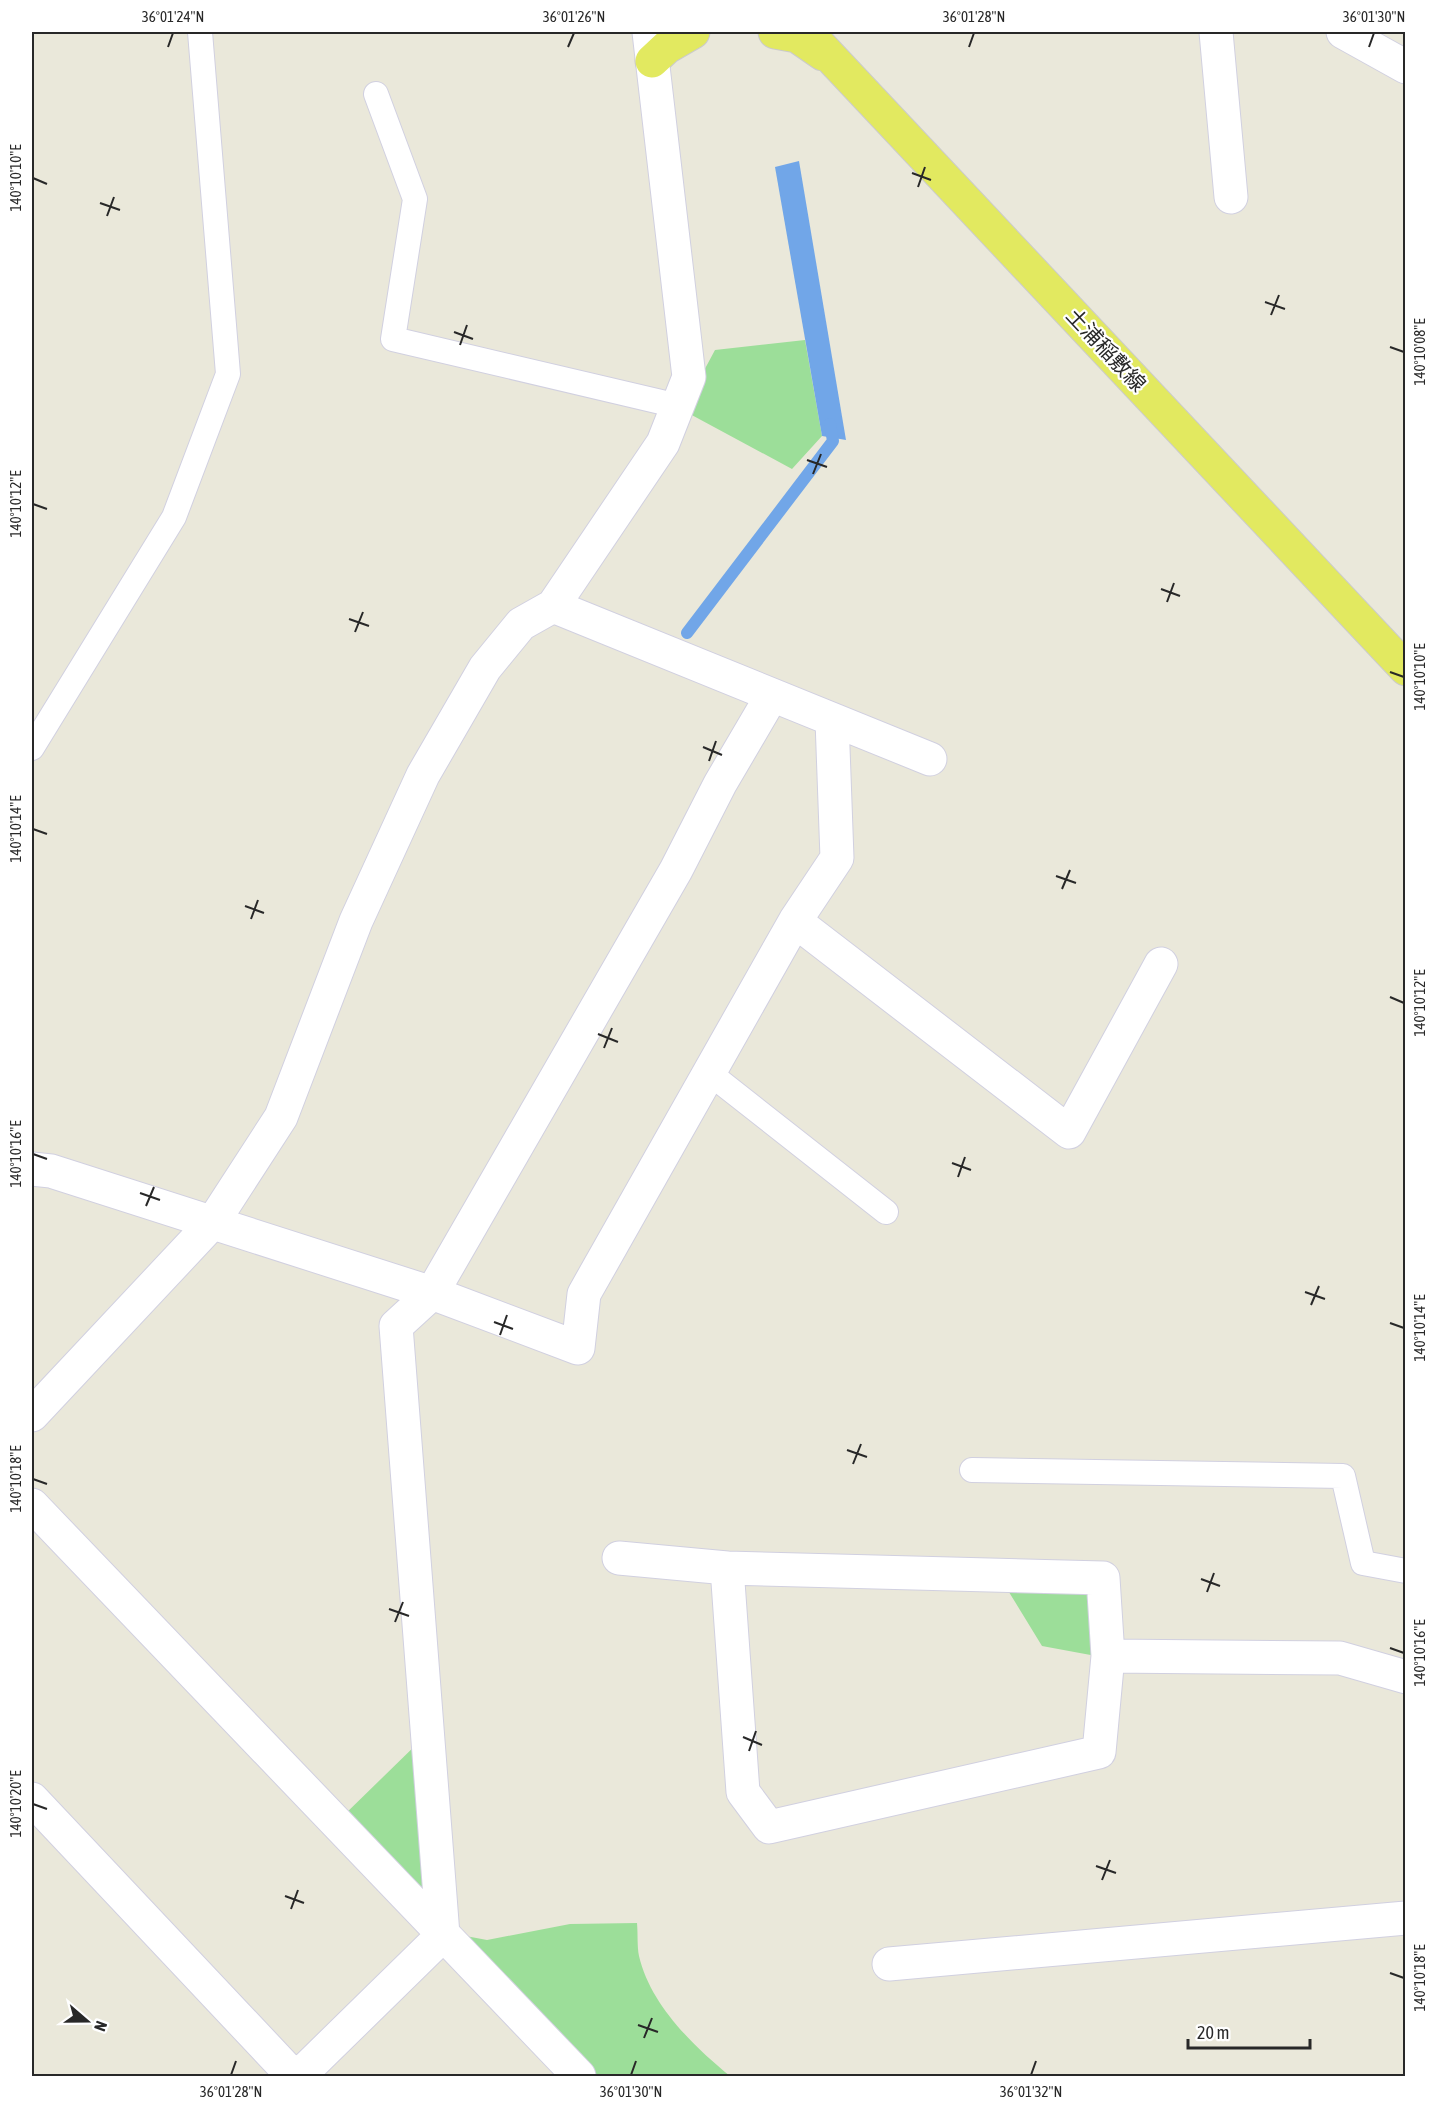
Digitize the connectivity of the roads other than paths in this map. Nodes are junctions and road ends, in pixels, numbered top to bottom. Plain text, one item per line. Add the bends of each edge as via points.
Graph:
1 (200, 32) edge
2 (693, 32) edge
3 (775, 32) edge
4 (807, 32) edge
5 (1216, 32) edge
6 (1343, 32) edge
7 (650, 46) edge
8 (837, 64) junction
9 (1406, 67) edge
10 (376, 94) dead end
11 (1231, 197) dead end
12 (678, 406) junction
13 (553, 606) junction
14 (1406, 669) edge
15 (771, 697) junction
16 (832, 720) junction
17 (32, 748) edge
18 (930, 759) dead end
19 (795, 921) junction
20 (1161, 964) dead end
21 (708, 1072) junction
22 (32, 1169) edge
23 (886, 1212) dead end
24 (213, 1222) junction
25 (432, 1293) junction
26 (32, 1415) edge
27 (972, 1470) dead end
28 (32, 1505) edge
29 (620, 1558) dead end
30 (728, 1568) junction
31 (1406, 1571) edge
32 (1108, 1656) junction
33 (1406, 1677) edge
34 (32, 1799) edge
35 (1406, 1918) edge
36 (443, 1935) junction
37 (889, 1964) dead end
38 (293, 2076) edge
39 (299, 2076) edge
40 (579, 2076) edge

1 - 17 lane via 228,374 174,517
2 - 7 main road via 667,46
3 - 8 main road via 797,36
4 - 8 main road, 土浦稲敷線
5 - 11 street
6 - 9 street
7 - 12 street via 689,377
8 - 14 main road, 土浦稲敷線
10 - 12 lane via 415,199 393,339
12 - 13 street via 663,443
13 - 15 street
13 - 24 street via 521,624 485,668 423,775 356,921 281,1117
15 - 16 street
15 - 25 street
16 - 18 street
16 - 19 street via 837,858
19 - 20 street via 1069,1132
19 - 21 street
21 - 23 lane
21 - 25 street via 584,1294 578,1348
22 - 24 street via 51,1171
24 - 25 street
24 - 26 street
25 - 36 street via 396,1326
27 - 31 lane via 1343,1476 1363,1563
28 - 36 street
29 - 30 street
30 - 32 street via 1103,1578
30 - 32 street via 743,1792 769,1827 1099,1752
32 - 33 street via 1340,1658
34 - 38 street
35 - 37 street
36 - 39 street
36 - 40 street

